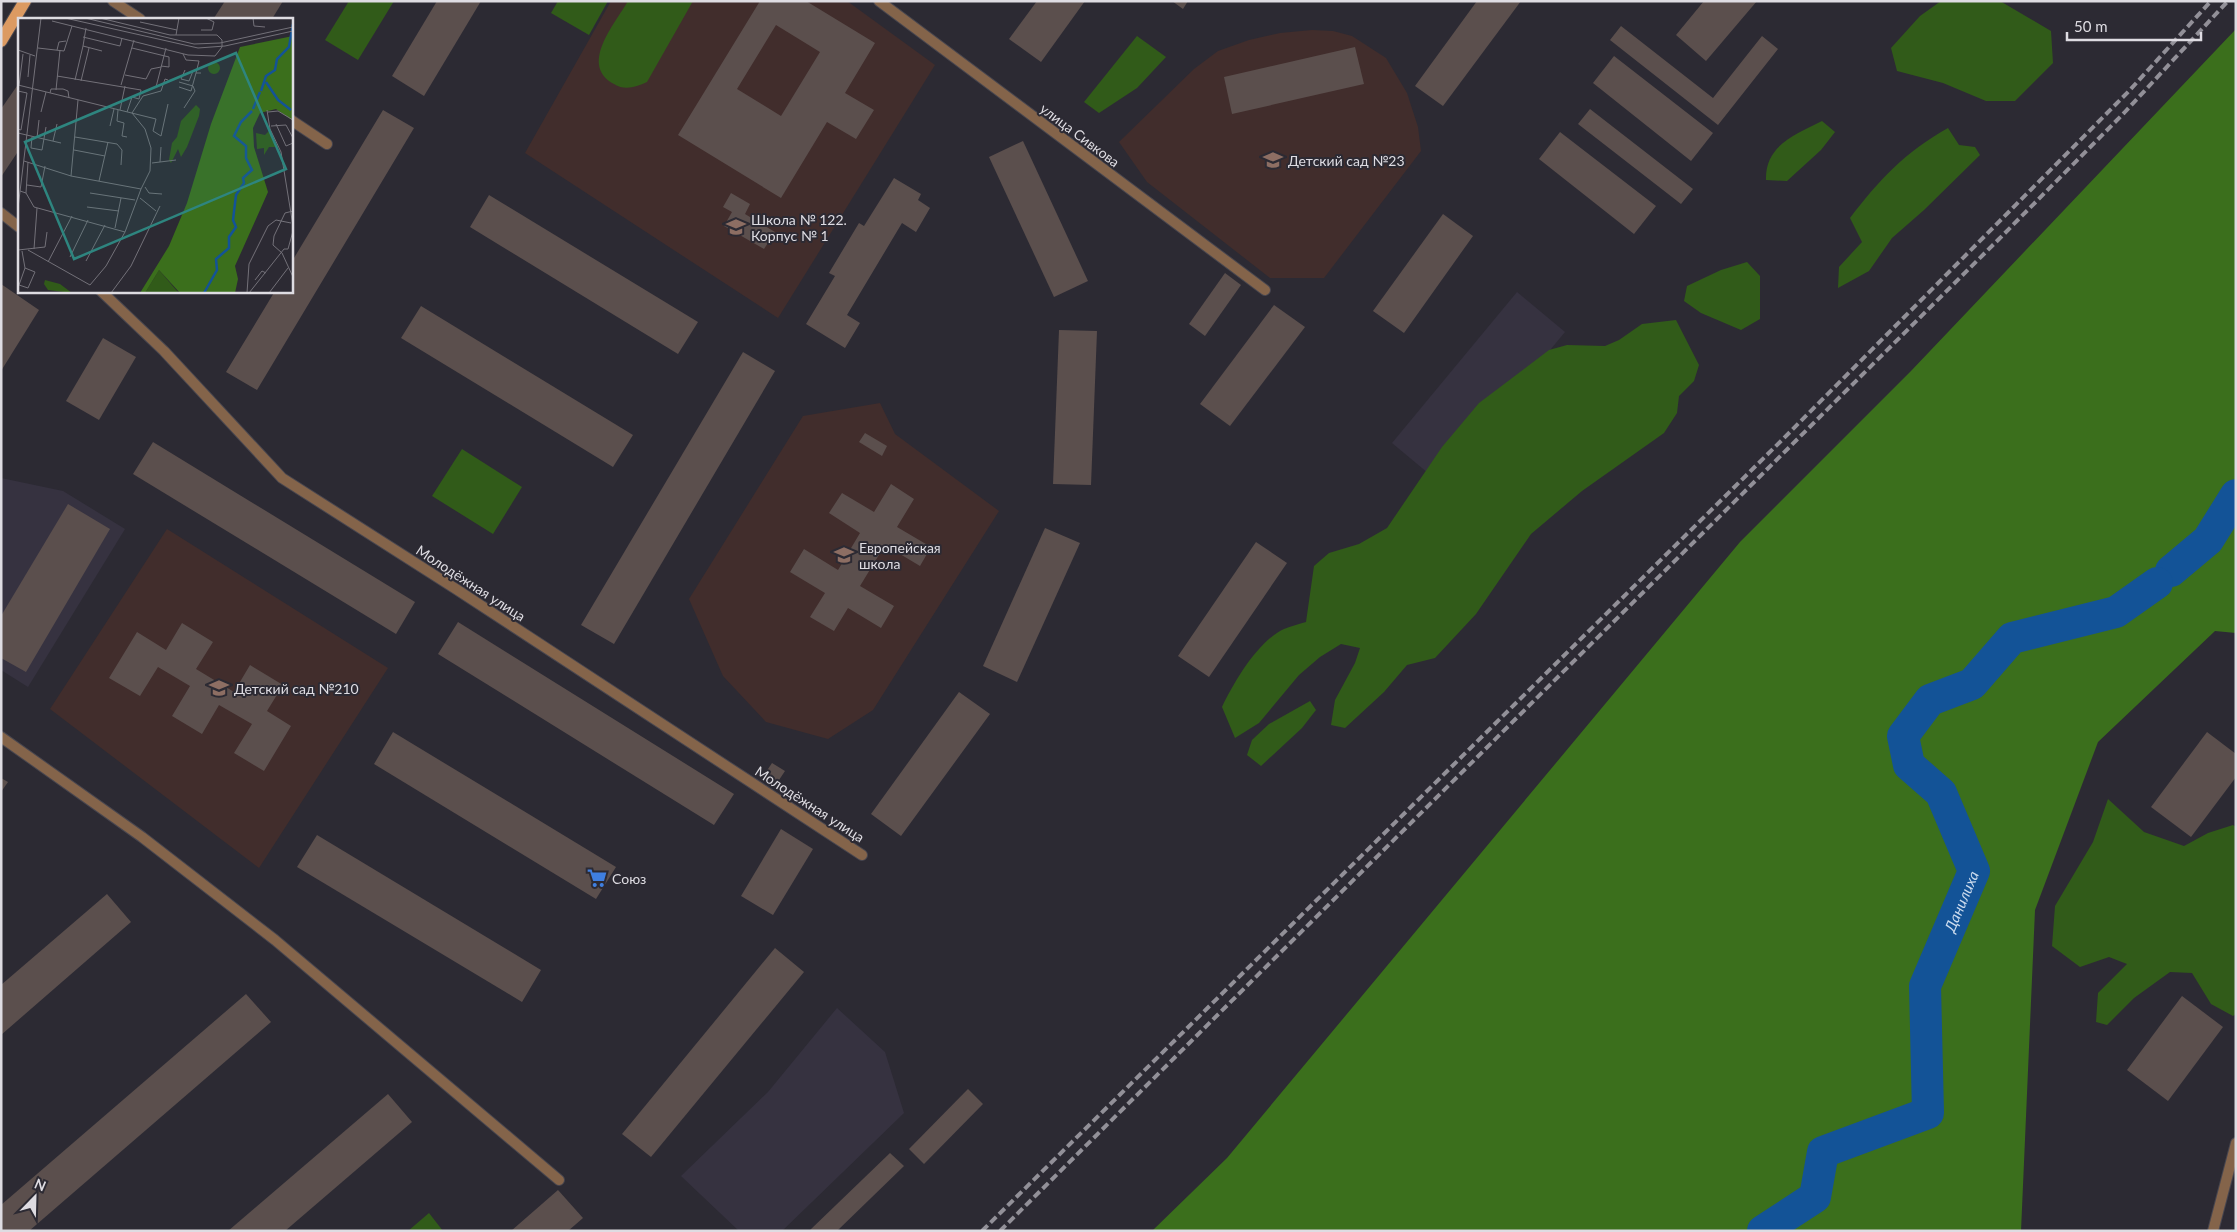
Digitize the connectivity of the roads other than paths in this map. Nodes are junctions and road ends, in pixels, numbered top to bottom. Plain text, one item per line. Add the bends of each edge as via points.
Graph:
1 (25, 1) edge
2 (113, 1) edge
3 (879, 1) edge
4 (138, 18) edge
5 (1, 41) edge
6 (292, 121) edge
7 (327, 144) dead end
8 (1, 213) edge
9 (18, 226) edge
10 (1264, 290) dead end
11 (102, 292) edge
12 (1, 737) edge
13 (862, 855) dead end
14 (2236, 1143) edge
15 (558, 1180) dead end
16 (2213, 1231) edge

1 - 5 main road
2 - 4 street
3 - 10 street, улица Сивкова
6 - 7 street
8 - 9 street
11 - 13 street, Молодёжная улица via 164,351 282,478
12 - 15 street via 142,838 275,940
14 - 16 street

